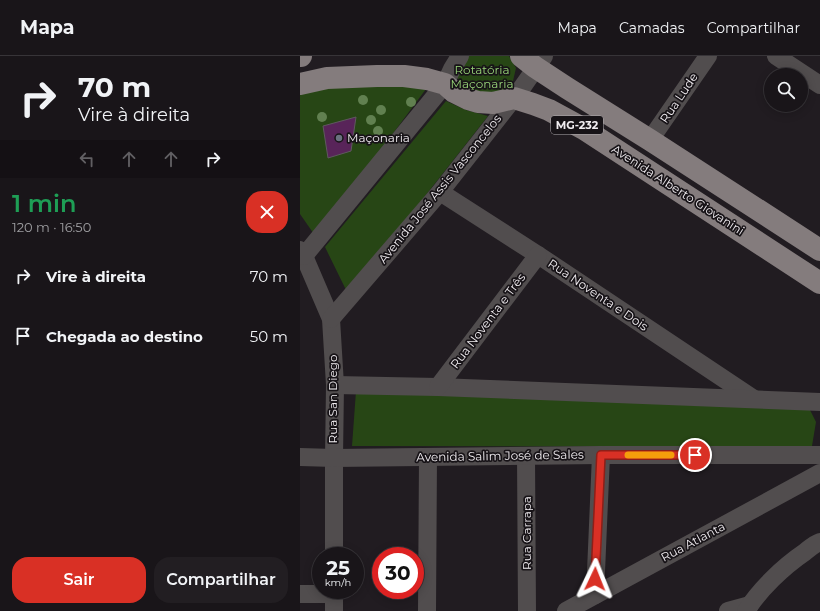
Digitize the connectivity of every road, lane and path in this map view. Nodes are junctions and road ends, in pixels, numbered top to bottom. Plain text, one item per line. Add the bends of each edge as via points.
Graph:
1 (460, 56) edge
2 (708, 56) edge
3 (776, 56) edge
4 (533, 60) edge
5 (300, 84) edge
6 (445, 84) junction
7 (820, 85) edge
8 (514, 98) junction
9 (650, 140) junction
10 (440, 192) junction
11 (820, 250) edge
12 (302, 253) edge
13 (538, 255) junction
14 (820, 283) edge
15 (331, 319) junction
16 (336, 385) junction
17 (438, 387) junction
18 (754, 399) junction
19 (820, 402) edge
20 (601, 455) junction
21 (526, 456) junction
22 (820, 456) edge
23 (300, 457) edge
24 (428, 457) junction
25 (334, 458) junction
26 (820, 473) edge
27 (820, 542) edge
28 (334, 547) edge
29 (300, 594) edge
30 (312, 595) edge
31 (595, 595) junction
32 (748, 608) edge
33 (427, 611) edge
34 (527, 611) edge
35 (566, 611) edge
36 (728, 611) edge

1 - 6 street
2 - 9 street, Rua Lude
3 - 7 street
4 - 8 street, Avenida José Assis Vasconcelos via 530,77
4 - 9 main road, MG-232 via 567,88
5 - 6 main road via 327,78 377,76 404,76
6 - 8 main road via 454,92 478,102 493,103
6 - 12 street
8 - 10 street, Avenida José Assis Vasconcelos
8 - 14 main road, Avenida Alberto Giovanini / MG-232 via 549,110 584,129
9 - 11 main road, MG-232
10 - 13 street, Rua Noventa e Dois
10 - 15 street, Avenida José Assis Vasconcelos
12 - 15 street, Rua San Diego
13 - 17 street, Rua Noventa e Três
13 - 18 street, Rua Noventa e Dois
15 - 16 street, Rua San Diego
16 - 17 street
16 - 25 street, Rua San Diego
17 - 18 street
18 - 19 street
20 - 21 street, Avenida Salim José de Sales
20 - 22 street, Avenida Salim José de Sales
20 - 31 street
21 - 24 street, Avenida Salim José de Sales
21 - 34 street, Rua Carrapa
23 - 25 street, Avenida Salim José de Sales
24 - 25 street, Avenida Salim José de Sales
24 - 33 street
25 - 28 street, Rua San Diego
26 - 31 street, Rua Atlanta
27 - 32 street via 791,562 770,581
29 - 30 street
31 - 35 street, Rua Atlanta
32 - 36 street

